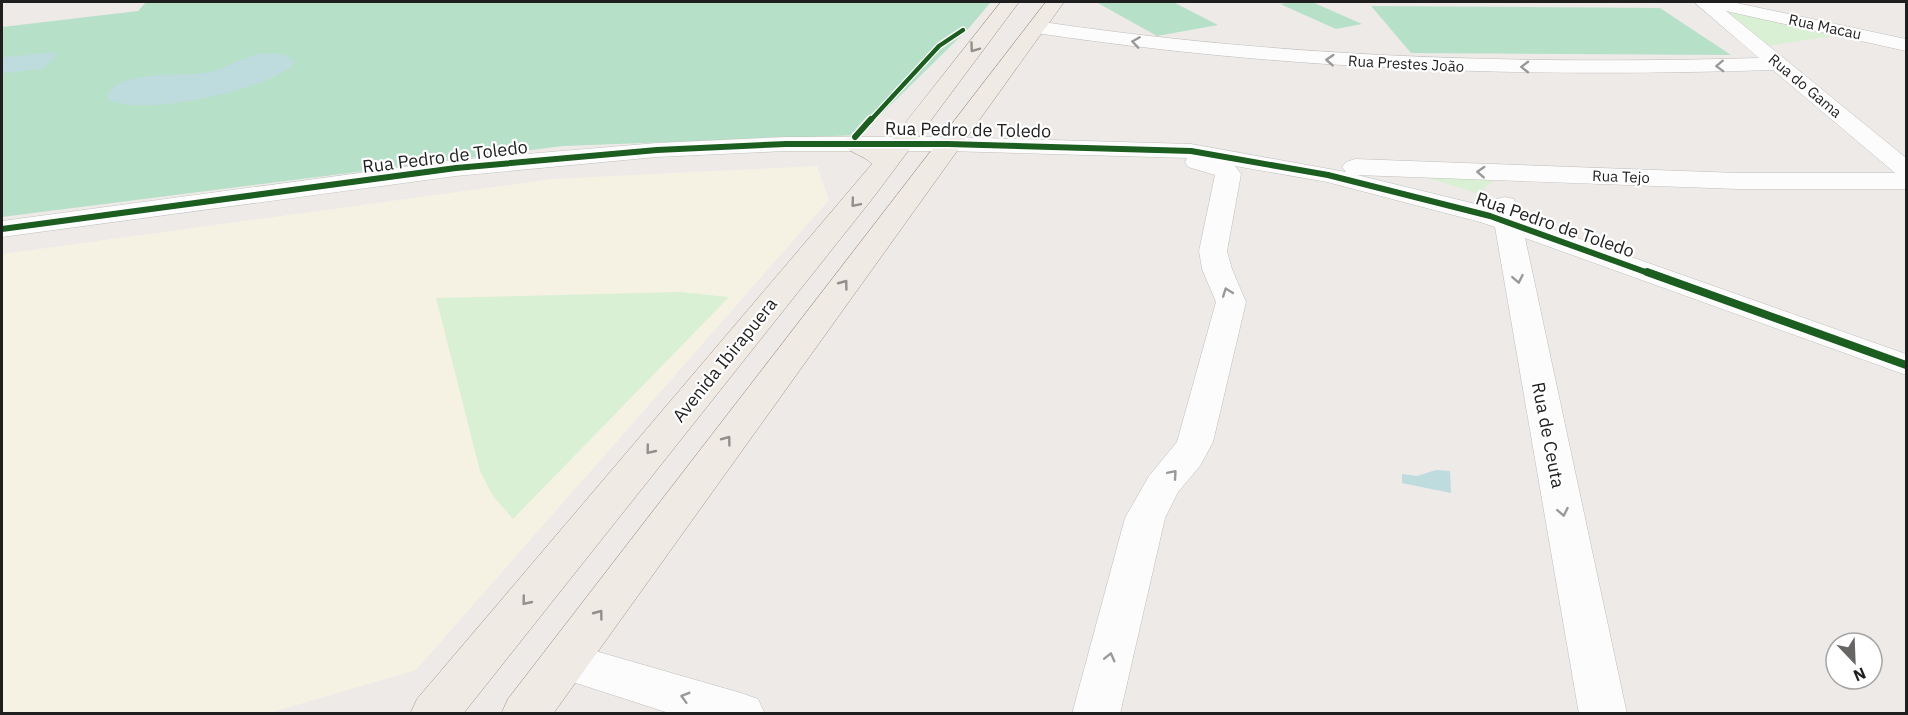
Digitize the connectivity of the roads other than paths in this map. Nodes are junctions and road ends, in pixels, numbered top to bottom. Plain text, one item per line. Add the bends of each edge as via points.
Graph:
1 (1010, 2) edge
2 (1055, 2) edge
3 (1703, 2) edge
4 (1709, 2) edge
5 (1036, 27) junction
6 (1906, 45) edge
7 (1778, 64) junction
8 (855, 144) joint
9 (944, 150) junction
10 (893, 155) junction
11 (1218, 165) junction
12 (1332, 170) junction
13 (1906, 170) edge
14 (1540, 175) junction
15 (1906, 181) edge
16 (1498, 219) junction
17 (2, 229) edge
18 (1906, 365) edge
19 (564, 661) junction
20 (433, 713) edge
21 (525, 714) edge
22 (741, 714) edge
23 (1096, 714) edge
24 (1603, 714) edge

1 -> 10 main road, Avenida Ibirapuera
2 - 5 main road
3 - 7 street, Rua do Gama
4 - 6 street, Rua Macau
7 -> 5 street, Rua Prestes João via 1608,68 1380,63 1163,45
5 - 9 main road
7 - 13 street, Rua do Gama
8 - 10 main road
8 - 17 street, Rua Pedro de Toledo via 734,146 566,157 456,168
9 - 10 street, Rua Pedro de Toledo
9 - 11 street, Rua Pedro de Toledo
9 - 11 street, Rua Pedro de Toledo via 1191,151
19 -> 9 main road
10 -> 20 main road, Avenida Ibirapuera
11 - 12 street, Rua Pedro de Toledo
23 -> 11 street via 1145,518 1163,485 1195,442 1231,303 1212,251
14 -> 12 street, Rua Tejo
12 - 16 street, Rua Pedro de Toledo via 1429,188
14 - 15 street, Rua Tejo
14 - 16 street, Rua de Ceuta via 1509,192
16 - 18 street, Rua Pedro de Toledo
16 -> 24 street, Rua de Ceuta
19 - 21 main road
22 -> 19 street

